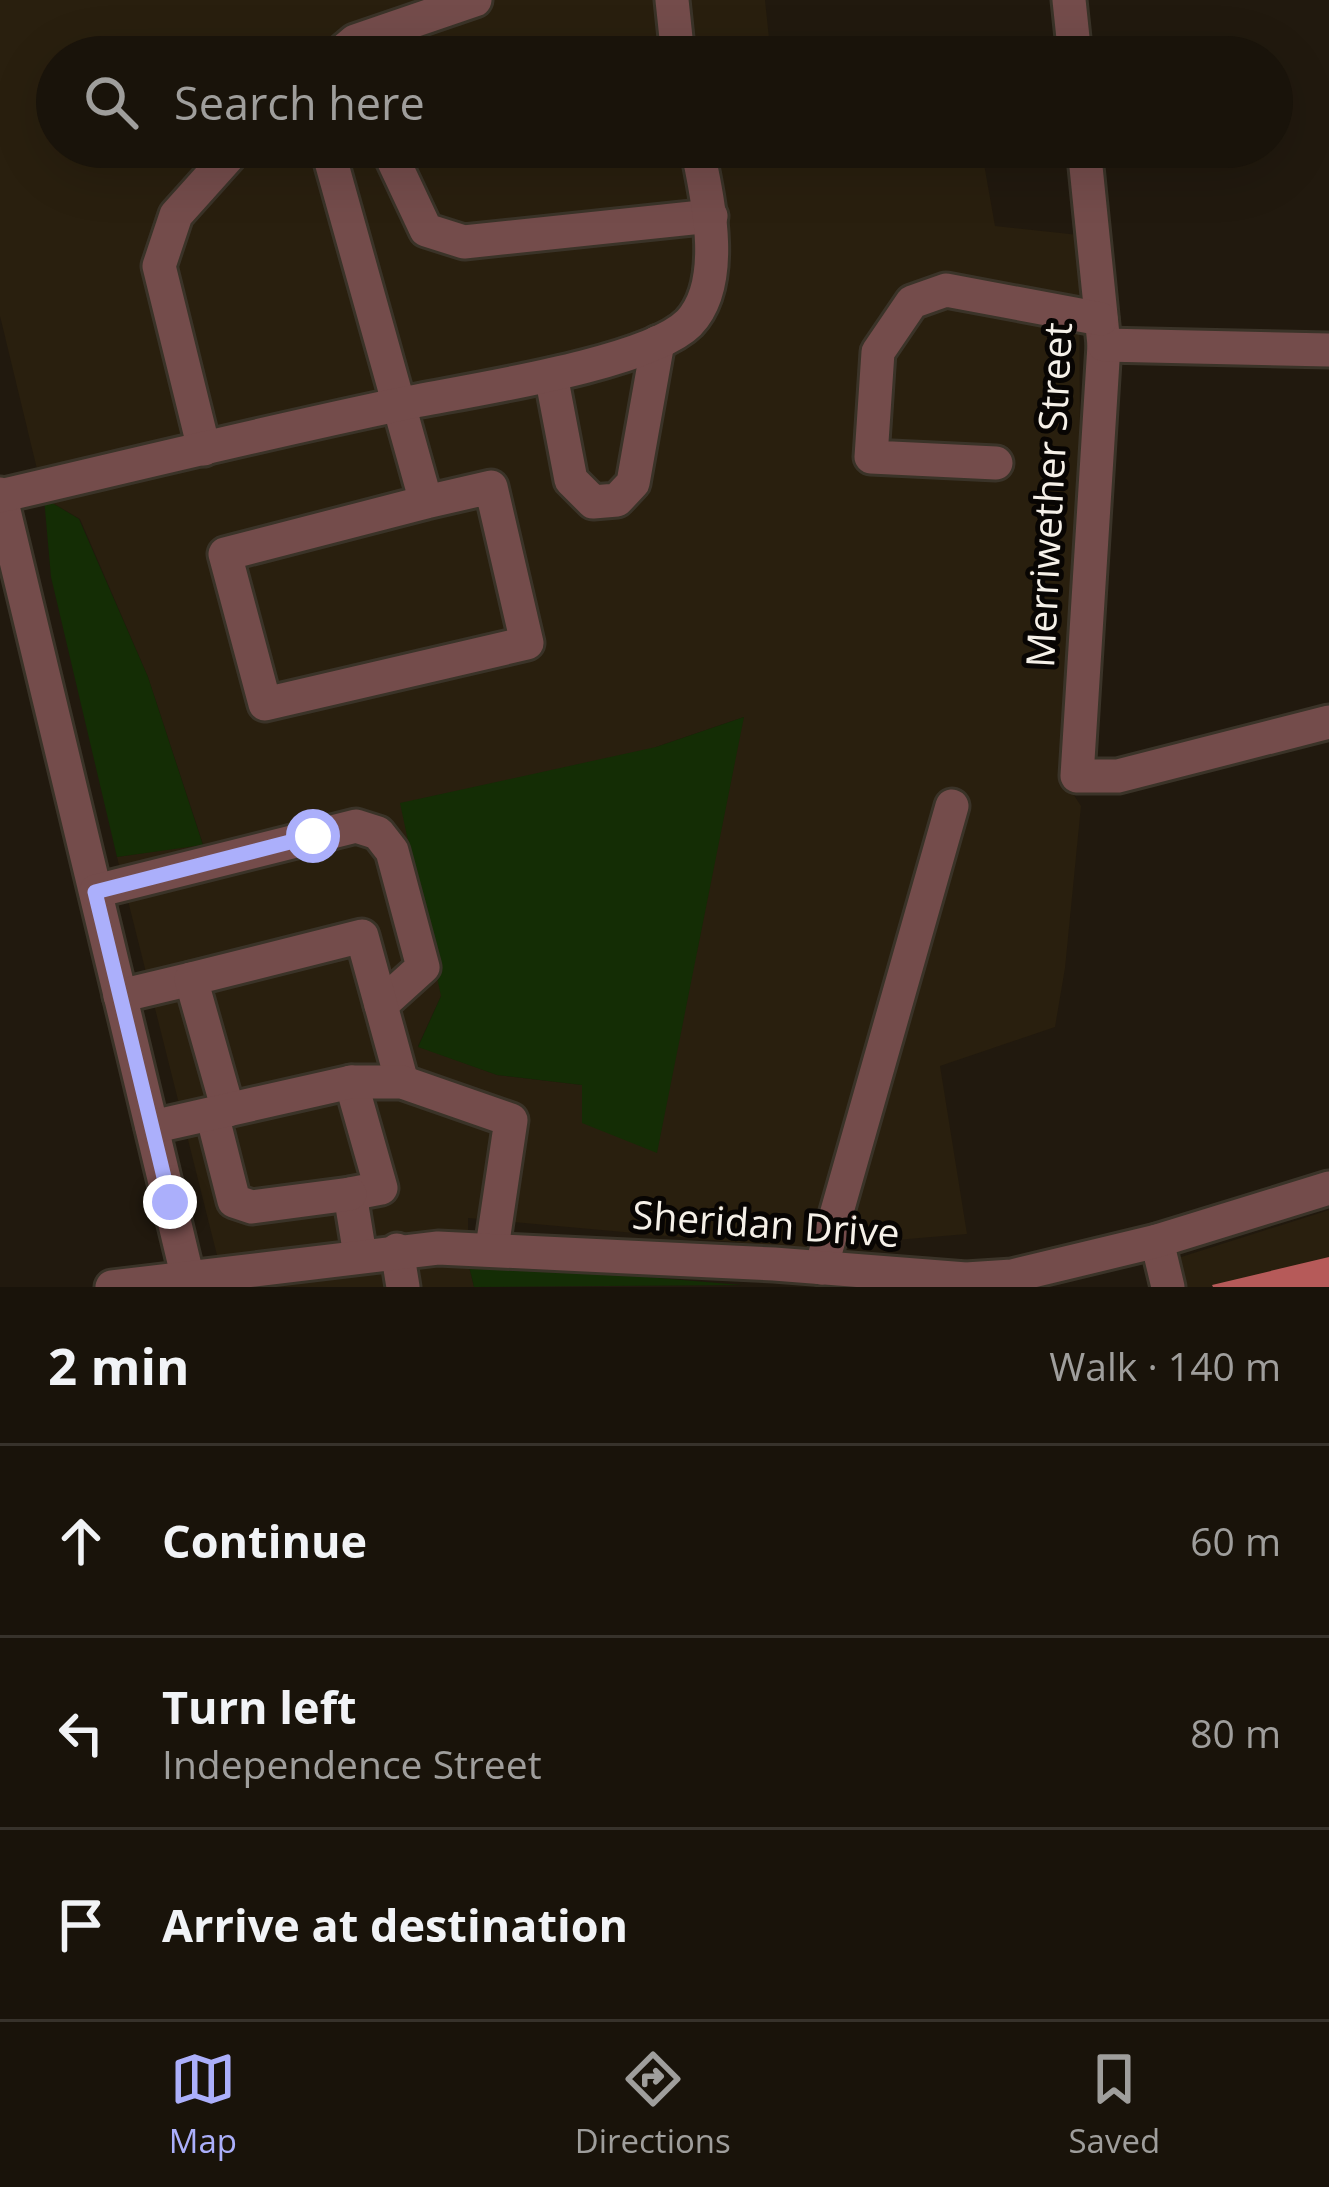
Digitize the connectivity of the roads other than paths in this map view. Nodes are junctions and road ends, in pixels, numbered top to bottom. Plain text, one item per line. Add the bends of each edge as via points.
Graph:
1 (475, 0) edge
2 (672, 0) edge
3 (1069, 0) edge
4 (389, 36) edge
5 (676, 36) edge
6 (1073, 36) edge
7 (218, 168) edge
8 (333, 168) edge
9 (397, 168) edge
10 (701, 168) edge
11 (1086, 168) edge
12 (711, 216) junction
13 (1103, 332) junction
14 (658, 342) junction
15 (1329, 350) edge
16 (551, 374) junction
17 (399, 404) junction
18 (204, 449) junction
19 (996, 463) dead end
20 (0, 495) edge
21 (426, 502) junction
22 (1329, 722) edge
23 (952, 806) dead end
24 (95, 892) junction
25 (191, 979) junction
26 (120, 996) junction
27 (381, 1005) junction
28 (351, 1082) junction
29 (402, 1082) junction
30 (220, 1112) junction
31 (152, 1127) junction
32 (1329, 1188) edge
33 (350, 1194) junction
34 (1157, 1241) junction
35 (492, 1248) junction
36 (397, 1250) junction
37 (359, 1255) junction
38 (821, 1268) junction
39 (771, 1276) edge
40 (282, 1278) edge
41 (189, 1282) edge
42 (112, 1287) edge
43 (404, 1287) edge
44 (1168, 1287) edge

1 - 4 street
2 - 5 street
3 - 6 street
7 - 18 street via 176,215 159,266
8 - 17 street
9 - 12 street via 426,230 464,242
10 - 12 street
11 - 13 street, Merriwether Street
12 - 14 street via 711,277 690,322
13 - 15 street
13 - 19 street via 946,290 912,302 878,352 871,458
13 - 22 street, Merriwether Street via 1077,776 1118,776
14 - 16 street
14 - 16 street via 633,483 616,500 593,502 571,480
16 - 17 street
17 - 18 street
17 - 21 street
18 - 20 street
20 - 24 street
21 - 21 street via 225,554 265,704 527,644 490,487
23 - 38 street
24 - 26 street
24 - 27 street via 356,826 378,833 392,851 423,967
25 - 26 street
25 - 27 street via 362,936
25 - 30 street
26 - 31 street
27 - 29 street
28 - 29 street
28 - 30 street
28 - 33 street via 381,1188
29 - 35 street via 511,1120
30 - 31 street
30 - 33 street via 234,1201 252,1207
31 - 41 street
32 - 34 street, Sheridan Drive
33 - 37 street
34 - 38 street, Sheridan Drive via 1012,1276
34 - 44 street
35 - 36 street, Sheridan Drive
35 - 39 street, Sheridan Drive
36 - 37 street, Sheridan Drive
36 - 43 street
37 - 40 street, Sheridan Drive
38 - 39 street, Sheridan Drive
40 - 41 street, Sheridan Drive
41 - 42 street, Sheridan Drive

